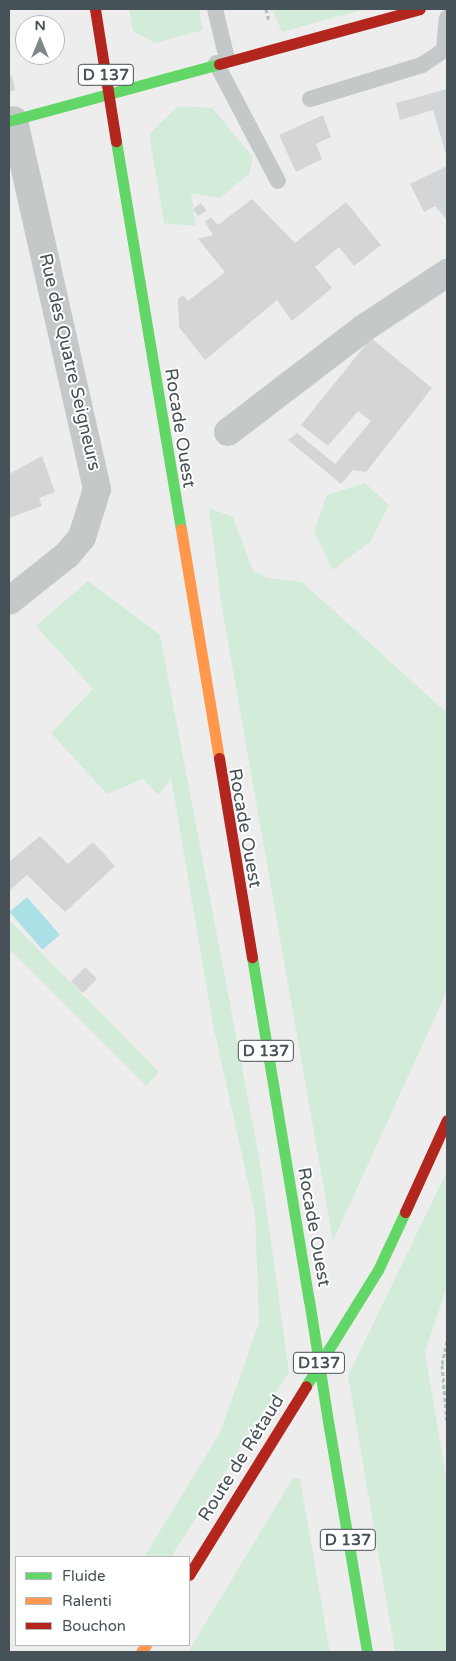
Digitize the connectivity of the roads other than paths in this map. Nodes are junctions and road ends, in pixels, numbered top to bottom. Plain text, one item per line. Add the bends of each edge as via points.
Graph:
1 (96, 9) edge
2 (215, 9) edge
3 (420, 9) edge
4 (447, 18) edge
5 (221, 61) junction
6 (310, 99) dead end
7 (11, 121) edge
8 (278, 181) dead end
9 (447, 273) edge
10 (228, 432) dead end
11 (9, 601) edge
12 (447, 1120) edge
13 (309, 1300) joint
14 (329, 1427) joint
15 (190, 1573) edge
16 (367, 1652) edge

1 - 13 main road, Rocade Ouest / D 137, bridge via 223,802
2 - 5 lane
3 - 5 main road
4 - 6 lane via 444,50 422,64
5 - 7 main road
5 - 8 lane
7 - 11 street, Rue des Quatre Seigneurs via 97,490 82,537 68,555
9 - 10 street via 364,328
12 - 15 main road, Route de Rétaud via 378,1270
13 - 14 main road, Rocade Ouest / D137, bridge
14 - 16 main road, Rocade Ouest / D 137

